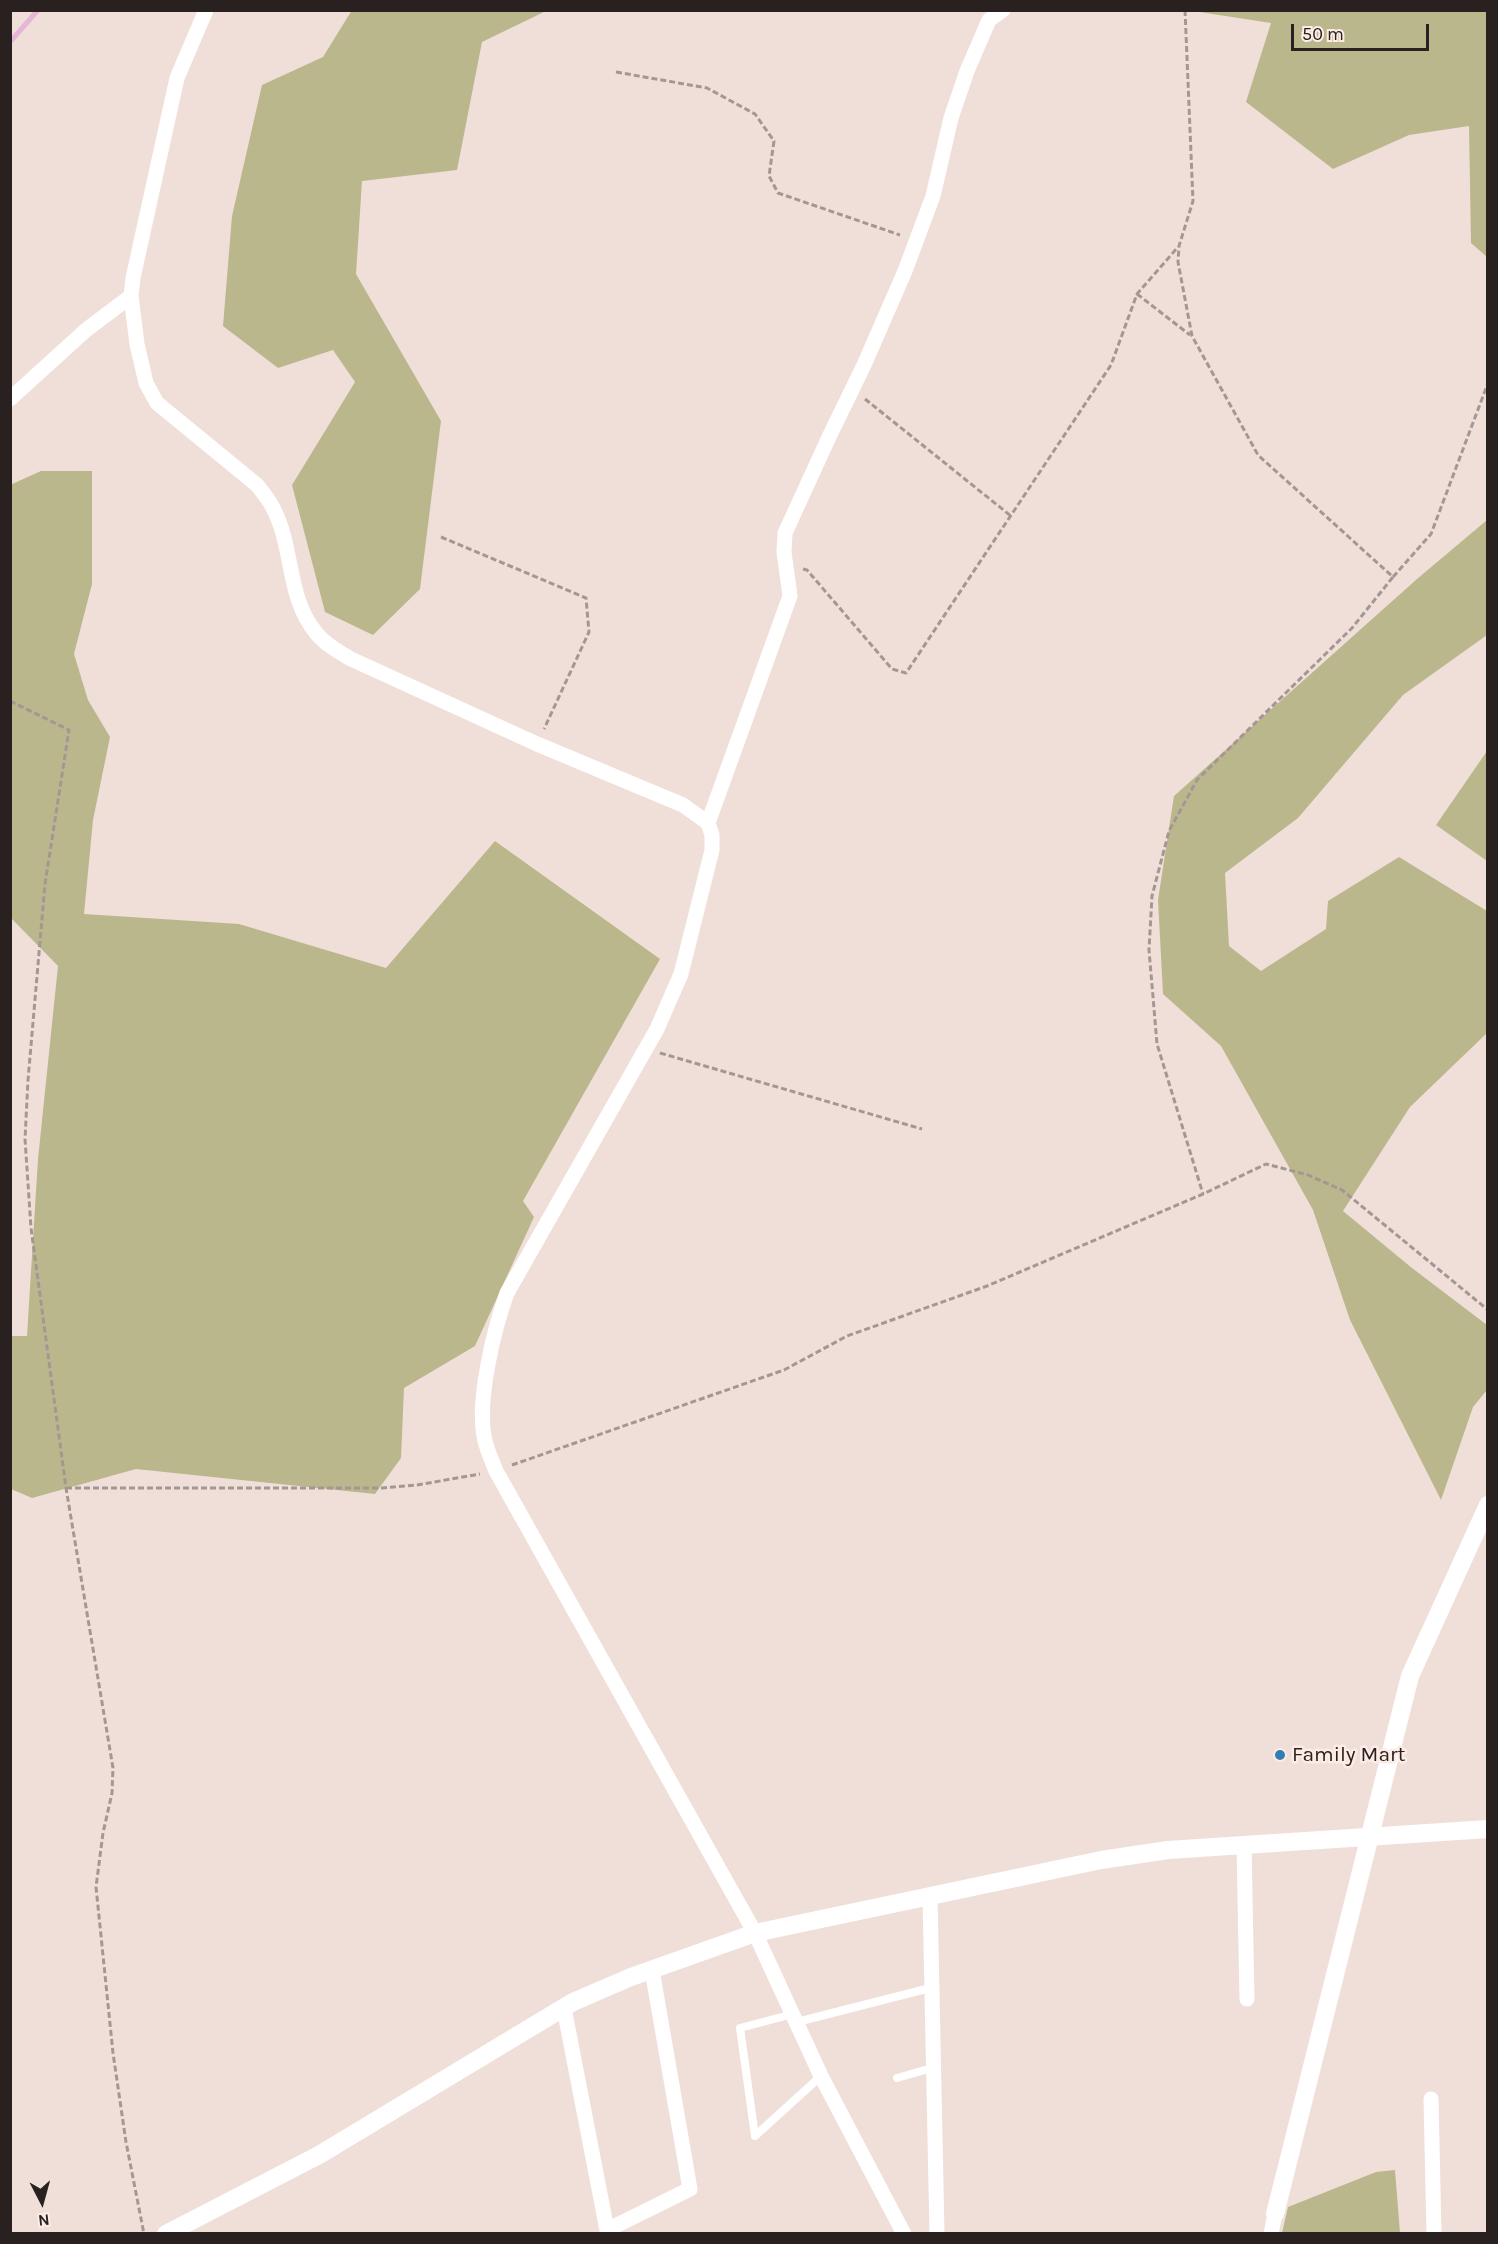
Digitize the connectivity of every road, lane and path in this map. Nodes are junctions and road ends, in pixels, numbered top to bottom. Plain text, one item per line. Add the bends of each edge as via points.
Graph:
1 (206, 10) edge
2 (1003, 10) edge
3 (1185, 10) edge
4 (616, 72) dead end
5 (916, 240) junction
6 (1179, 246) junction
7 (1137, 294) junction
8 (131, 296) junction
9 (1192, 336) junction
10 (1488, 383) edge
11 (853, 389) junction
12 (10, 399) edge
13 (1011, 516) junction
14 (441, 537) dead end
15 (786, 564) junction
16 (1393, 577) junction
17 (10, 700) edge
18 (537, 744) junction
19 (708, 823) junction
20 (647, 1049) junction
21 (922, 1129) dead end
22 (1203, 1194) junction
23 (1488, 1310) edge
24 (496, 1471) junction
25 (66, 1488) junction
26 (1488, 1505) edge
27 (1488, 1829) edge
28 (1370, 1837) junction
29 (1244, 1845) junction
30 (930, 1896) junction
31 (755, 1934) junction
32 (652, 1970) junction
33 (930, 1988) junction
34 (1246, 1999) dead end
35 (564, 2008) junction
36 (795, 2018) junction
37 (932, 2068) junction
38 (821, 2076) junction
39 (897, 2078) dead end
40 (1431, 2099) dead end
41 (1275, 2214) joint
42 (144, 2234) edge
43 (166, 2234) edge
44 (904, 2234) edge
45 (937, 2234) edge
46 (1271, 2234) edge
47 (1434, 2234) edge

1 - 8 street via 177,78
2 - 5 street via 989,20 967,71 951,118 933,196
3 - 6 path via 1193,201
4 - 5 path via 707,88 755,114 774,141 769,176 778,193
5 - 11 street
6 - 7 path
6 - 9 path via 1178,262
7 - 9 path
7 - 13 path via 1111,365
8 - 12 street via 86,330
8 - 18 street via 136,344 146,383 157,403 267,497 281,530 295,593 317,634 351,659
9 - 16 path via 1258,455
10 - 16 path via 1431,534
11 - 13 path
11 - 15 street via 785,533
13 - 15 path via 906,673 892,669 807,570
14 - 18 path via 586,598 589,632
15 - 19 street via 790,596
16 - 22 path via 1352,628 1197,780 1169,831 1152,896 1149,950 1157,1044
17 - 25 path via 69,730 45,884 26,1139 31,1228
18 - 19 street via 684,806
19 - 20 street via 712,850 681,974
20 - 21 path
20 - 24 street via 503,1303 490,1355 483,1411 483,1433
22 - 23 path via 1266,1164 1308,1175 1342,1190
22 - 24 path via 987,1286 847,1336 784,1370
24 - 25 path via 382,1488
24 - 31 street
25 - 42 path via 113,1768 96,1887 97,1905 115,2064
26 - 28 street via 1410,1676
27 - 28 street
28 - 29 street
28 - 41 street
29 - 30 street via 1101,1860
29 - 34 street
30 - 31 street
30 - 33 street
31 - 32 street
31 - 36 street
32 - 35 street
32 - 35 street via 690,2189 607,2230
33 - 36 lane
33 - 37 street
35 - 43 street via 319,2155
36 - 38 street
36 - 38 lane via 740,2028 755,2136
37 - 39 lane
37 - 45 street
38 - 44 street
40 - 47 street
41 - 46 street

